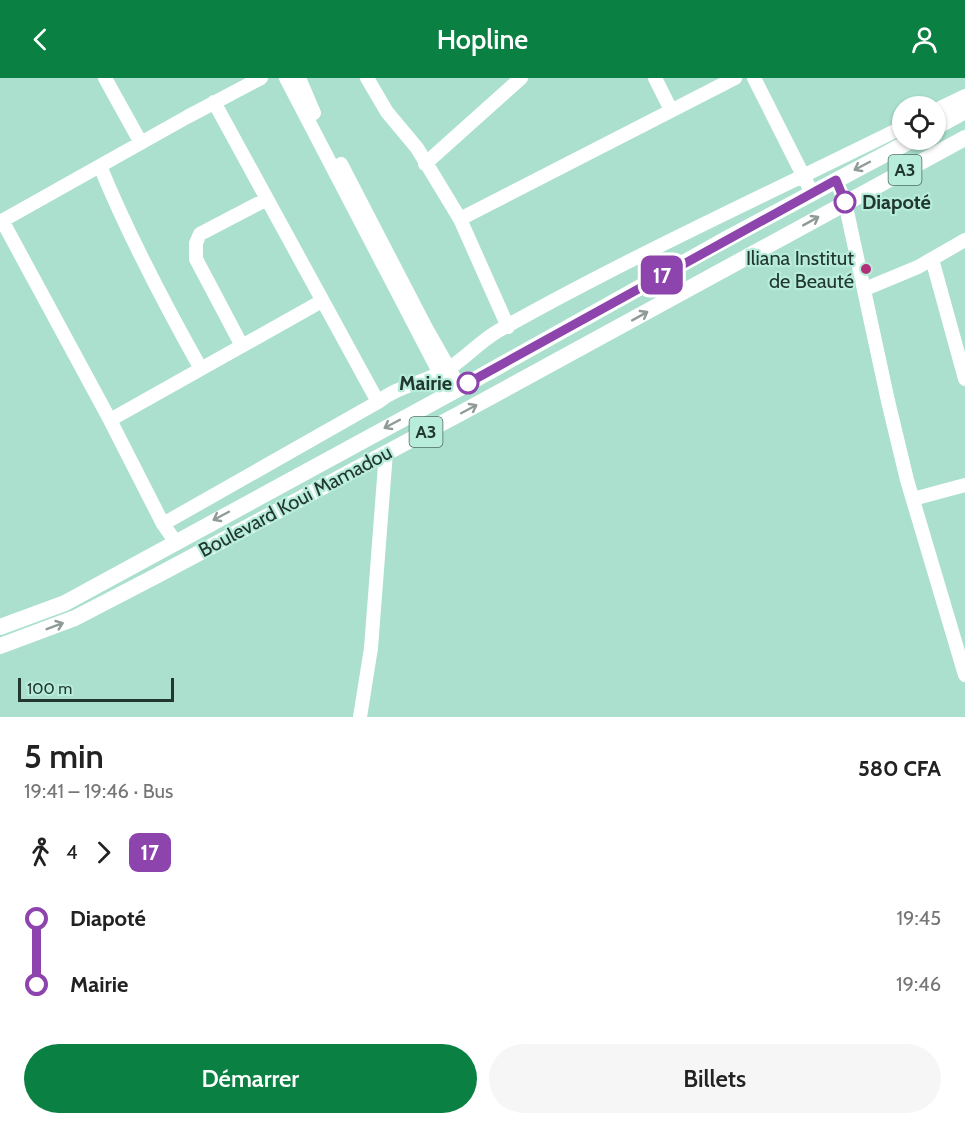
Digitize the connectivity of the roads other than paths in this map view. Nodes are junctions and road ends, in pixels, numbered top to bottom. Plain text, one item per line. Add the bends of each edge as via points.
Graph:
1 (105, 78) edge
2 (261, 78) edge
3 (286, 78) edge
4 (299, 78) edge
5 (367, 78) edge
6 (521, 78) edge
7 (655, 78) edge
8 (735, 78) edge
9 (754, 78) edge
10 (965, 96) edge
11 (214, 102) junction
12 (946, 105) edge
13 (671, 110) junction
14 (965, 111) edge
15 (946, 121) edge
16 (892, 132) edge
17 (965, 138) edge
18 (141, 143) junction
19 (893, 150) edge
20 (425, 165) junction
21 (100, 166) junction
22 (805, 176) junction
23 (836, 180) junction
24 (812, 193) junction
25 (267, 199) junction
26 (845, 202) junction
27 (460, 219) junction
28 (1, 222) edge
29 (965, 240) edge
30 (932, 259) junction
31 (865, 289) junction
32 (322, 301) junction
33 (508, 327) junction
34 (242, 346) junction
35 (201, 369) junction
36 (444, 370) junction
37 (964, 374) edge
38 (455, 390) junction
39 (378, 402) junction
40 (110, 420) junction
41 (386, 452) junction
42 (965, 485) edge
43 (913, 499) junction
44 (164, 524) junction
45 (175, 541) junction
46 (0, 627) edge
47 (0, 646) edge
48 (965, 675) edge
49 (360, 717) edge

1 - 18 street
2 - 11 street
3 - 36 street
4 - 36 street
5 - 20 street
6 - 20 street
7 - 13 street
8 - 13 street
9 - 22 street
10 - 12 street
11 - 18 street
11 - 25 street
13 - 27 street
14 - 15 main road
16 - 22 street
17 - 26 main road, Boulevard Koui Mamadou / A3
18 - 21 street
19 -> 23 main road, Boulevard Koui Mamadou / A3
20 - 27 street
21 - 28 street
21 - 35 street via 156,288
22 - 24 street
22 - 33 street via 550,302
23 - 24 main road, Boulevard Koui Mamadou / A3
23 - 26 main road
24 - 38 main road, Boulevard Koui Mamadou / A3
25 - 32 street
25 - 34 street via 200,234 196,243 196,258
26 - 31 street
41 -> 26 main road, Boulevard Koui Mamadou / A3
27 - 33 street
28 - 40 street
29 - 30 street
30 - 31 street
30 - 37 street
31 - 43 street
32 - 34 street
32 - 39 street
33 - 36 street
34 - 35 street
35 - 40 street
36 - 38 street
36 - 39 street
38 -> 45 main road, Boulevard Koui Mamadou / A3
39 - 44 street
40 - 44 street
47 -> 41 main road, Boulevard Koui Mamadou / A3 via 75,618
41 - 49 street via 372,648
42 - 43 street
43 - 48 street
44 - 45 street
45 - 46 main road, Boulevard Koui Mamadou / A3 via 65,603

